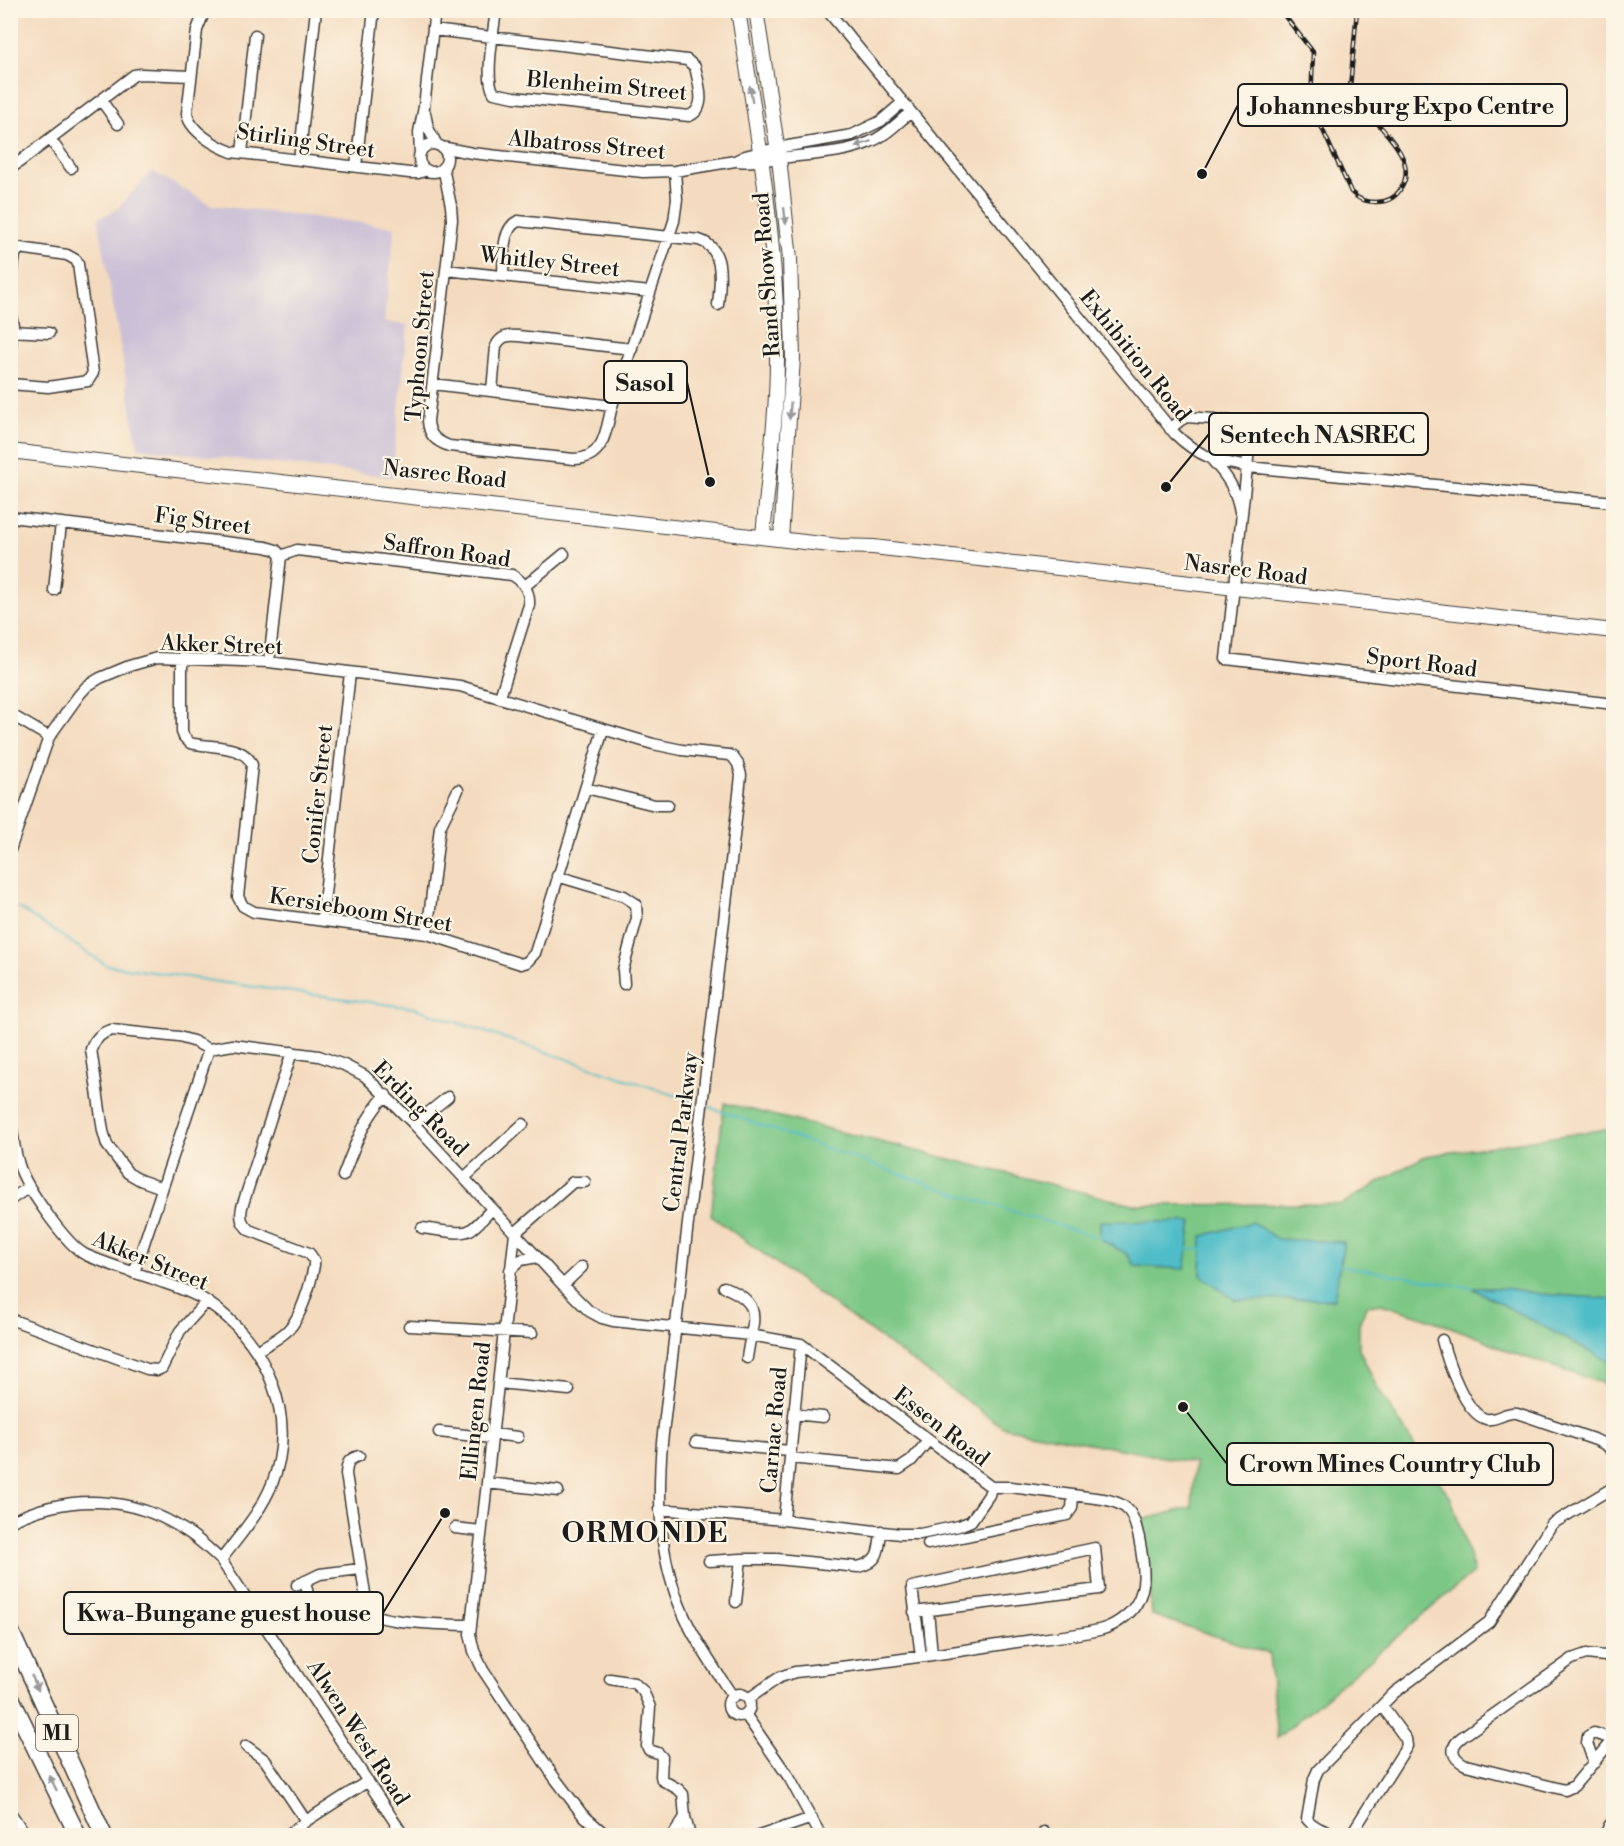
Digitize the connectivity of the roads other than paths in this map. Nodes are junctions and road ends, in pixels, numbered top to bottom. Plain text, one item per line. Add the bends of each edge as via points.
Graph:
1 (205, 10) edge
2 (316, 10) edge
3 (374, 10) edge
4 (435, 10) edge
5 (496, 10) edge
6 (738, 10) edge
7 (756, 10) edge
8 (827, 10) edge
9 (433, 30) junction
10 (255, 35) dead end
11 (493, 37) junction
12 (191, 76) junction
13 (101, 100) junction
14 (903, 102) junction
15 (424, 107) junction
16 (911, 112) junction
17 (118, 124) dead end
18 (50, 139) junction
19 (439, 146) junction
20 (242, 153) junction
21 (472, 153) junction
22 (778, 153) junction
23 (419, 156) junction
24 (761, 156) junction
25 (299, 160) junction
26 (445, 164) junction
27 (356, 166) junction
28 (71, 168) dead end
29 (10, 169) edge
30 (429, 171) junction
31 (675, 171) junction
32 (397, 172) junction
33 (447, 191) junction
34 (669, 237) junction
35 (446, 270) junction
36 (503, 276) junction
37 (10, 290) edge
38 (650, 292) junction
39 (718, 306) dead end
40 (10, 312) edge
41 (12, 331) edge
42 (50, 333) dead end
43 (632, 349) junction
44 (10, 352) edge
45 (10, 384) edge
46 (433, 384) junction
47 (492, 391) junction
48 (612, 406) junction
49 (1170, 429) junction
50 (10, 445) edge
51 (10, 451) edge
52 (1212, 460) junction
53 (1248, 467) junction
54 (1614, 502) edge
55 (10, 517) edge
56 (61, 523) junction
57 (1242, 525) junction
58 (763, 532) junction
59 (782, 535) junction
60 (564, 554) dead end
61 (281, 556) junction
62 (525, 586) junction
63 (1234, 588) junction
64 (54, 590) dead end
65 (1614, 631) edge
66 (182, 658) junction
67 (269, 662) junction
68 (350, 673) junction
69 (500, 697) junction
70 (1614, 704) edge
71 (539, 711) joint
72 (10, 714) edge
73 (603, 730) junction
74 (49, 737) junction
75 (586, 788) junction
76 (458, 790) dead end
77 (668, 805) dead end
78 (14, 829) edge
79 (10, 850) edge
80 (557, 876) junction
81 (322, 920) junction
82 (427, 934) junction
83 (624, 984) dead end
84 (209, 1049) junction
85 (292, 1052) junction
86 (386, 1095) junction
87 (448, 1097) dead end
88 (10, 1118) edge
89 (414, 1124) junction
90 (523, 1124) dead end
91 (343, 1176) dead end
92 (464, 1178) junction
93 (585, 1182) dead end
94 (29, 1187) junction
95 (162, 1188) junction
96 (10, 1200) edge
97 (492, 1209) junction
98 (422, 1227) dead end
99 (515, 1233) junction
100 (537, 1257) junction
101 (582, 1267) dead end
102 (510, 1270) junction
103 (134, 1273) junction
104 (563, 1285) junction
105 (724, 1287) dead end
106 (206, 1302) junction
107 (10, 1319) edge
108 (409, 1326) dead end
109 (676, 1327) junction
110 (504, 1332) junction
111 (532, 1334) dead end
112 (750, 1335) junction
113 (1442, 1340) dead end
114 (801, 1344) junction
115 (256, 1352) junction
116 (747, 1358) dead end
117 (499, 1383) junction
118 (569, 1390) dead end
119 (794, 1414) junction
120 (823, 1417) dead end
121 (439, 1432) dead end
122 (493, 1436) junction
123 (518, 1437) dead end
124 (928, 1441) junction
125 (696, 1442) dead end
126 (1614, 1452) edge
127 (790, 1455) junction
128 (358, 1456) dead end
129 (487, 1483) junction
130 (991, 1487) junction
131 (1614, 1487) edge
132 (558, 1491) dead end
133 (1073, 1495) junction
134 (659, 1509) junction
135 (784, 1520) junction
136 (10, 1522) edge
137 (455, 1528) dead end
138 (481, 1531) junction
139 (881, 1531) junction
140 (928, 1544) dead end
141 (741, 1558) junction
142 (221, 1560) junction
143 (709, 1561) dead end
144 (360, 1569) junction
145 (736, 1602) dead end
146 (928, 1611) junction
147 (914, 1612) junction
148 (315, 1625) dead end
149 (470, 1625) junction
150 (10, 1630) edge
151 (926, 1655) junction
152 (1614, 1657) edge
153 (610, 1679) dead end
154 (10, 1696) edge
155 (733, 1697) junction
156 (748, 1699) junction
157 (1382, 1706) junction
158 (745, 1714) junction
159 (1613, 1739) edge
160 (246, 1746) dead end
161 (1594, 1763) junction
162 (368, 1781) junction
163 (10, 1812) edge
164 (685, 1817) junction
165 (812, 1818) junction
166 (1614, 1820) edge
167 (306, 1821) junction
168 (26, 1836) edge
169 (78, 1836) edge
170 (104, 1836) edge
171 (287, 1836) edge
172 (404, 1836) edge
173 (607, 1836) edge
174 (674, 1836) edge
175 (690, 1836) edge
176 (759, 1836) edge
177 (821, 1836) edge
178 (1342, 1836) edge
179 (1605, 1836) edge

1 - 12 street, Stirling Street via 198,24
2 - 25 street
3 - 27 street
4 - 9 street
5 - 11 street
24 -> 6 main road, Rand Show Road
7 - 22 main road, Rand Show Road
8 - 14 street, Exhibition Road
9 - 11 street, Blenheim Street
9 - 15 street
10 - 20 street
11 - 11 street, Blenheim Street via 687,60 695,66 701,100 689,116 499,95 489,82
12 - 13 street via 137,74
12 - 20 street, Stirling Street via 189,122 223,148
13 - 17 street
13 - 18 street
14 - 16 street, Exhibition Road
14 - 22 street via 881,121 852,135
15 - 19 street via 426,124
15 - 23 street
16 -> 22 street via 871,142 830,152
16 - 49 street, Exhibition Road
18 - 28 street
18 - 29 street
19 - 21 street, Albatross Street
19 - 23 street via 426,146
19 - 26 street via 446,153
20 - 25 street, Stirling Street
21 - 26 street, Albatross Street
21 - 31 street, Albatross Street via 643,172
22 - 24 street, Albatross Street
22 -> 59 main road, Rand Show Road via 790,259 793,358
23 - 30 street via 422,166
23 - 32 street, Stirling Street
24 - 31 street, Albatross Street
24 - 58 main road, Rand Show Road via 773,253 777,360
25 - 27 street, Stirling Street
26 - 30 street via 438,171
26 - 33 street, Typhoon Street
27 - 32 street, Stirling Street
30 - 32 street, Stirling Street
30 - 33 street, Typhoon Street
31 - 34 street, Typhoon Street via 676,210
33 - 35 street, Typhoon Street via 452,220
34 - 36 street via 518,221 507,233
34 - 38 street, Typhoon Street
34 - 39 street via 699,240 715,249 720,273
35 - 36 street, Whitley Street
35 - 46 street, Typhoon Street
36 - 38 street, Whitley Street
37 - 45 street via 15,254 20,248 67,255 76,260 93,373 88,381 48,387
38 - 43 street, Typhoon Street
40 - 41 street
41 - 42 street
41 - 44 street
43 - 47 street via 504,337 496,346
43 - 48 street, Typhoon Street
46 - 47 street
46 - 48 street, Typhoon Street via 430,434 438,442 456,447 586,458 599,448
47 - 48 street
49 - 52 street, Exhibition Road via 1193,450
49 - 53 street via 1187,417 1252,422
50 - 58 main road, Nasrec Road
51 - 58 main road, Nasrec Road
52 - 53 street, Exhibition Road
52 - 57 street via 1231,484
53 - 54 street, Exhibition Road
53 - 57 street
55 - 56 street, Fig Street
56 - 61 street, Fig Street via 266,547
56 - 64 street
57 - 63 street
58 - 59 main road, Nasrec Road
59 - 63 main road, Nasrec Road via 858,540 873,547
60 - 62 street
61 - 62 street, Saffron Road via 297,550 512,575
61 - 67 street
62 - 69 street, Saffron Road via 529,605
63 - 65 main road, Nasrec Road
63 - 70 street, Sport Road via 1226,659
66 - 67 street, Akker Street
66 - 74 street, Akker Street via 157,658 100,678 79,694
66 - 81 street, Kersieboom Street via 184,737 190,743 239,750 250,758 252,765 240,902 254,912
67 - 68 street, Akker Street
68 - 69 street, Akker Street via 460,686
68 - 81 street, Conifer Street
69 - 71 street, Akker Street
71 - 73 street, Central Parkway
72 - 74 street
73 - 75 street, Kersieboom Street
73 - 109 street, Central Parkway via 669,748 729,755 736,760 741,776
74 - 78 street, Akker Street
75 - 77 street
75 - 80 street, Kersieboom Street
76 - 82 street via 440,826
78 - 79 street, Akker Street
80 - 82 street, Kersieboom Street via 535,953 527,962 521,964
80 - 83 street via 624,896 636,904 637,918 622,969
81 - 82 street, Kersieboom Street
84 - 85 street, Erding Road via 233,1045
84 - 95 street
84 - 95 street via 179,1037 112,1030 100,1035 91,1049 107,1145 128,1173
85 - 86 street, Erding Road via 344,1065 365,1076
85 - 115 street via 240,1218 249,1230 309,1253 314,1265 294,1323 286,1333
86 - 89 street, Erding Road
86 - 91 street via 360,1130
87 - 89 street
88 - 94 street, Akker Street via 19,1165
89 - 92 street, Erding Road
90 - 92 street
92 - 97 street, Erding Road
93 - 99 street via 573,1182
94 - 96 street
94 - 103 street, Akker Street via 76,1250
95 - 103 street
97 - 98 street via 466,1232
97 - 99 street, Erding Road
99 - 100 street, Erding Road
99 - 102 street, Ellingen Road
100 - 102 street via 521,1260
100 - 104 street, Erding Road
101 - 104 street
102 - 110 street, Ellingen Road
103 - 106 street, Akker Street
104 - 109 street, Erding Road via 589,1311 602,1318
105 - 112 street via 751,1304
106 - 107 street via 180,1331 166,1362 157,1370
106 - 115 street, Akker Street via 235,1326
108 - 110 street
109 - 112 street, Essen Road
109 - 134 street, Central Parkway via 662,1442
110 - 111 street
110 - 117 street, Ellingen Road
112 - 114 street, Essen Road
112 - 116 street
113 - 126 street via 1450,1369 1479,1417 1491,1420 1517,1413 1596,1440
114 - 119 street, Carnac Road
114 - 124 street, Essen Road
115 - 142 street, Akker Street via 278,1401 280,1448 267,1494
117 - 118 street
117 - 122 street, Ellingen Road
119 - 120 street
119 - 127 street, Carnac Road
121 - 122 street
122 - 123 street
122 - 129 street, Ellingen Road
124 - 127 street via 899,1470
124 - 130 street, Essen Road
125 - 127 street
127 - 135 street, Carnac Road
128 - 144 street via 348,1461 346,1474
129 - 132 street
129 - 138 street, Ellingen Road
130 - 133 street
130 - 139 street, Essen Road via 974,1518 959,1526 920,1534
131 - 157 street via 1552,1524 1489,1622
133 - 140 street via 1067,1515
133 - 151 street via 1113,1501 1128,1509 1134,1518 1144,1577 1140,1596 1128,1614 1101,1629
134 - 135 street, Essen Road
134 - 155 street, Central Parkway via 666,1563 678,1602 693,1634
135 - 139 street, Essen Road
136 - 142 street, Alwen West Road via 41,1509 75,1502 126,1505 175,1523
137 - 138 street
138 - 149 street, Ellingen Road
139 - 141 street via 876,1557 858,1567
141 - 143 street
141 - 145 street
142 - 162 street, Alwen West Road
144 - 148 street via 320,1574 301,1583
144 - 149 street via 367,1606 373,1614 404,1621
146 - 147 street
146 - 147 street via 1099,1589 1095,1548 912,1587
146 - 151 street
147 - 151 street
149 - 173 street, Ellingen Road via 471,1644 483,1670 573,1803
150 -> 170 highway, M1
151 - 156 street via 795,1672 780,1677
152 - 161 street via 1586,1654 1572,1659 1462,1737 1454,1747 1457,1759 1466,1765 1561,1789 1574,1786
153 - 164 street via 634,1683 643,1691 650,1707 647,1746 662,1757 662,1780 683,1794
169 -> 154 highway, M1
155 - 156 street
155 - 158 street via 730,1710 738,1716
156 - 158 street via 750,1706
157 - 178 street via 1407,1746 1354,1830
157 - 178 street via 1315,1775 1307,1819 1312,1825
158 - 165 street
159 - 161 street
159 - 161 street via 1594,1733 1588,1736
160 - 167 street via 265,1760
162 - 167 street
162 - 172 street, Alwen West Road
163 - 168 street
164 - 174 street
164 - 175 street
165 - 176 street
165 - 177 street
166 - 179 street
167 - 171 street

